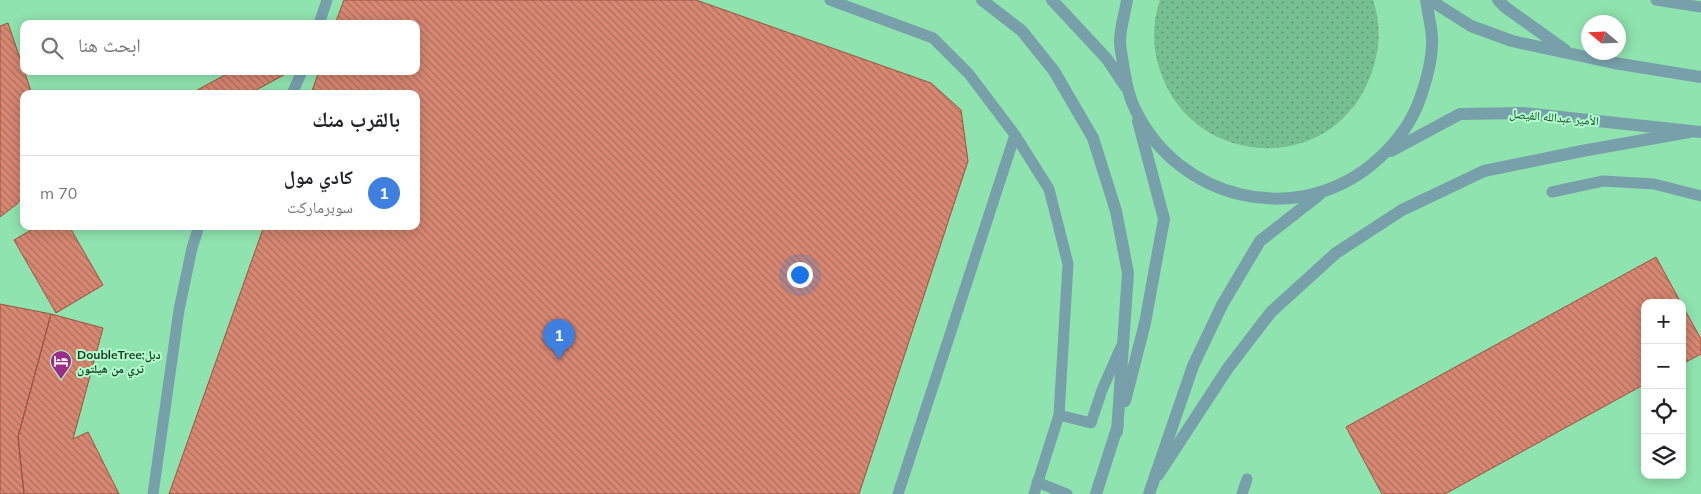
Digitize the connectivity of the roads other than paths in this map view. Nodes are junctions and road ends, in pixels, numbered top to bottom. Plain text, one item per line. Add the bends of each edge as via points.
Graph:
1 (327, 0) edge
2 (830, 0) edge
3 (982, 0) edge
4 (1052, 0) edge
5 (1127, 0) edge
6 (1428, 0) edge
7 (1498, 0) edge
8 (1656, 0) edge
9 (1701, 7) edge
10 (320, 20) edge
11 (1569, 53) junction
12 (300, 75) edge
13 (1701, 76) edge
14 (1127, 89) junction
15 (294, 90) edge
16 (1136, 112) junction
17 (1699, 132) edge
18 (1015, 135) junction
19 (1386, 154) junction
20 (1552, 192) dead end
21 (1321, 193) junction
22 (1701, 196) edge
23 (198, 230) edge
24 (1123, 344) junction
25 (1059, 414) junction
26 (1116, 432) junction
27 (1247, 480) dead end
28 (1037, 482) junction
29 (1151, 489) edge
30 (153, 494) edge
31 (898, 494) edge
32 (1034, 494) edge
33 (1067, 494) edge
34 (1096, 494) edge
35 (1242, 494) edge

1 - 10 lane
2 - 18 lane via 933,38 969,74
3 - 24 street via 1022,31 1054,71 1093,138 1116,211 1128,273
4 - 14 street via 1107,58
5 - 14 street via 1120,41
6 - 11 street via 1471,26 1512,40
6 - 19 street via 1432,39 1427,81 1412,120
7 - 11 street
8 - 9 lane
11 - 13 street
12 - 15 lane
14 - 16 street
16 - 21 street via 1160,148 1194,176 1234,194 1278,200
16 - 26 street via 1164,219 1145,323
17 - 19 street, الأمير عبدالله الفيصل via 1523,113 1460,114
17 - 29 street via 1484,171 1402,210 1336,253 1271,312 1228,368
18 - 25 lane via 1049,189 1068,264
18 - 31 lane
19 - 21 street via 1356,177
20 - 22 lane via 1604,181 1654,184
21 - 29 street via 1260,241 1222,305 1193,366
23 - 30 lane via 179,310
24 - 25 lane via 1091,423
24 - 26 street
25 - 28 lane
26 - 34 street
27 - 35 lane
28 - 32 lane
28 - 33 lane

